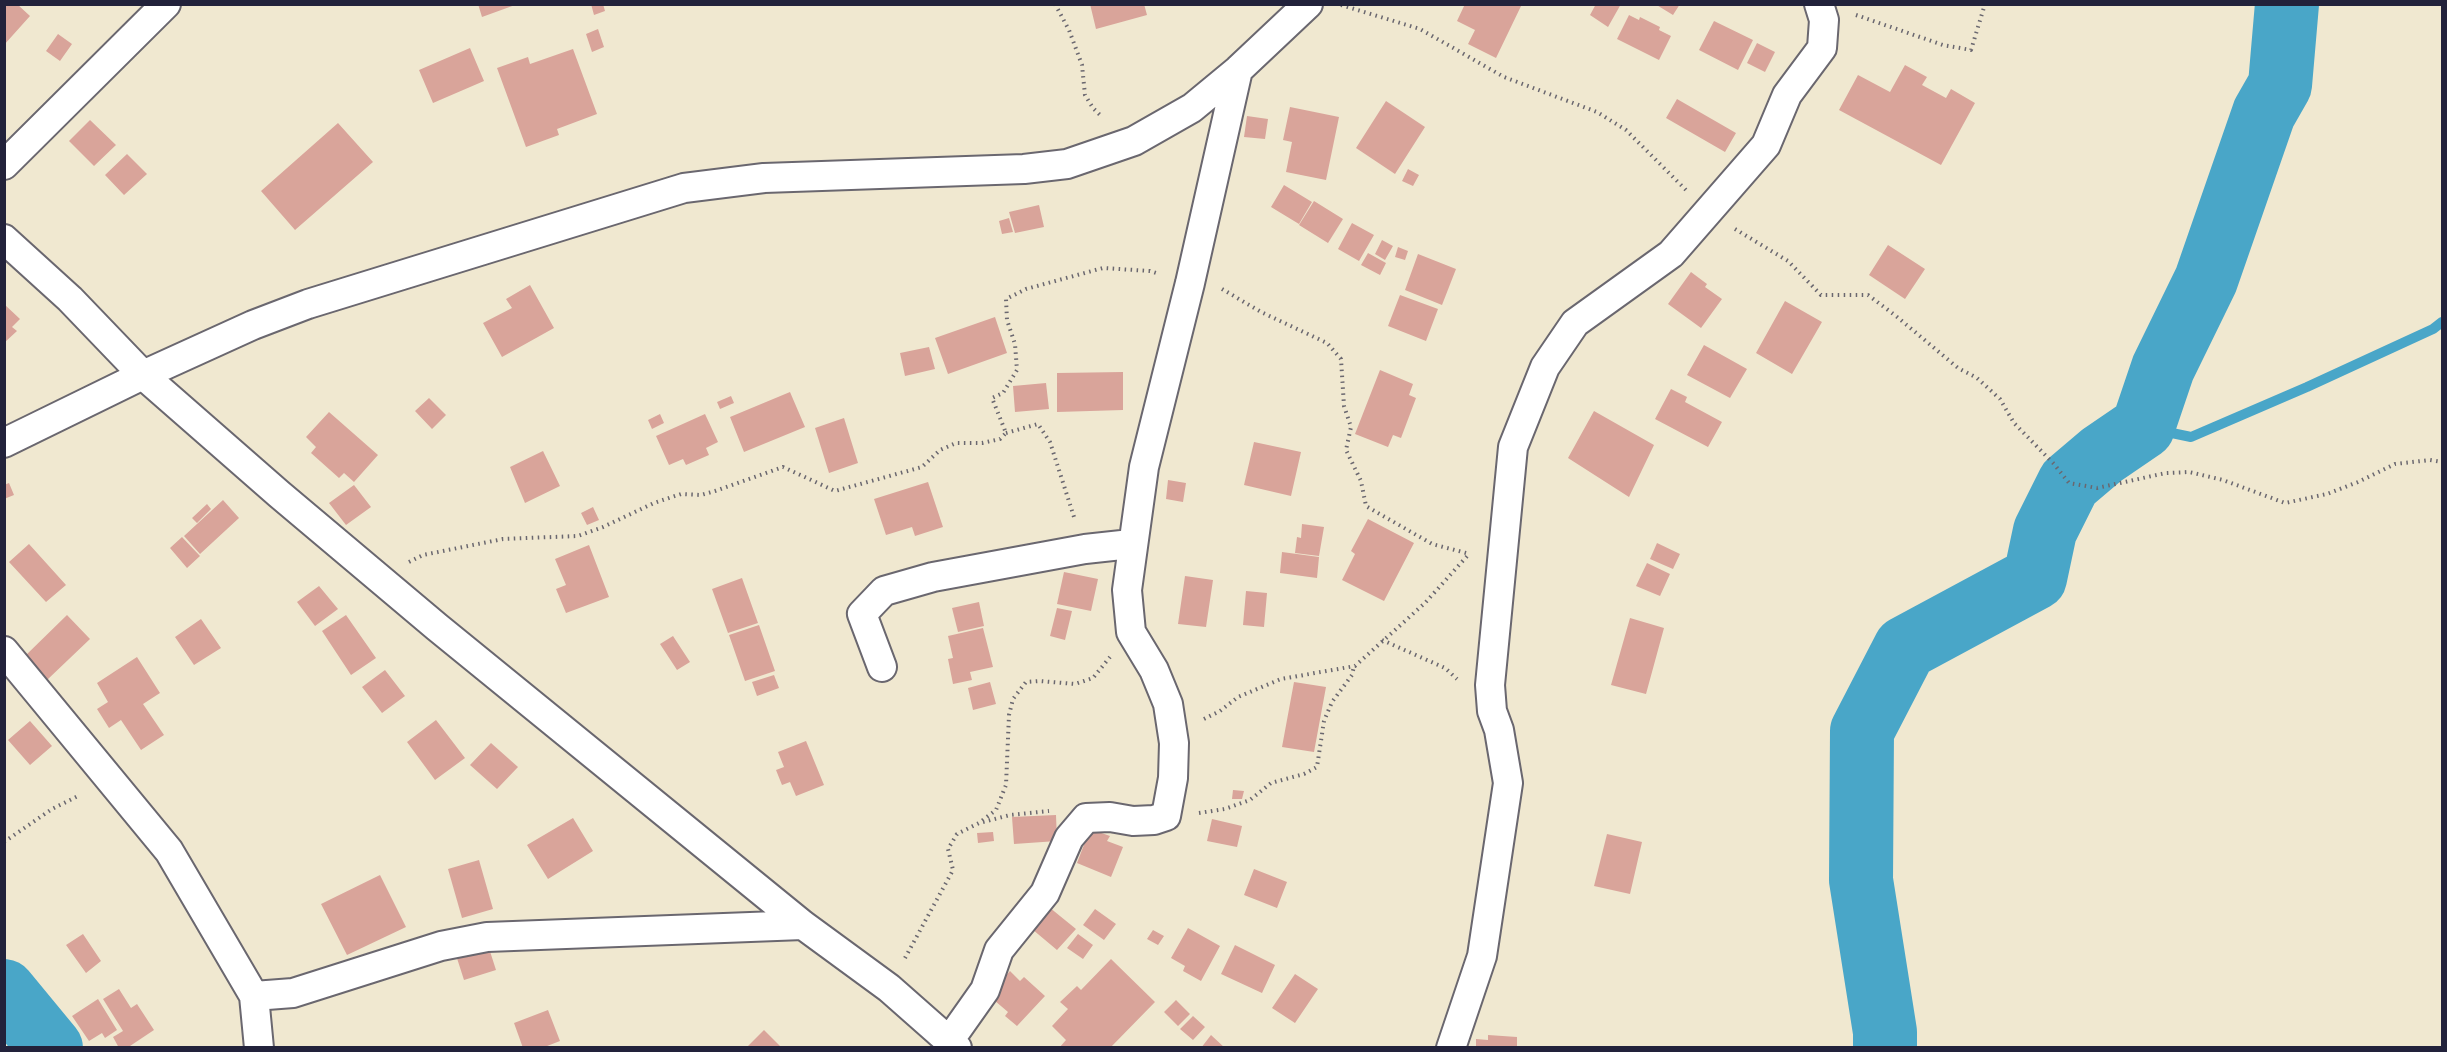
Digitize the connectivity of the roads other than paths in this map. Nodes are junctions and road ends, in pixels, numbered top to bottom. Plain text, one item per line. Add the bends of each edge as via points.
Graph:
1 (166, 4) edge
2 (1308, 4) edge
3 (1820, 5) edge
4 (1238, 70) junction
5 (4, 165) edge
6 (4, 239) edge
7 (143, 375) junction
8 (4, 443) edge
9 (1131, 544) junction
10 (4, 651) edge
11 (882, 667) dead end
12 (803, 925) junction
13 (254, 996) junction
14 (953, 1044) edge
15 (259, 1047) edge
16 (1451, 1047) edge

1 - 5 street
2 - 4 street
3 - 16 street via 1824,20 1822,48 1787,95 1766,145 1671,254 1575,323 1545,367 1513,447 1490,685 1508,783 1482,956
4 - 7 street via 1192,108 1134,141 1067,164 1024,170 764,178 684,188 308,304
4 - 9 street via 1144,466
6 - 7 street via 70,299
7 - 8 street
7 - 12 street via 437,627
9 - 11 street via 933,577 884,591 862,615
9 - 14 street via 1127,590 1131,632 1154,670 1168,704 1174,743 1166,816 1133,821 1086,818 1069,838 1045,893 999,950 985,990
10 - 13 street via 169,851
12 - 13 street via 487,937 441,946 293,993
12 - 14 street via 889,988
13 - 15 street

